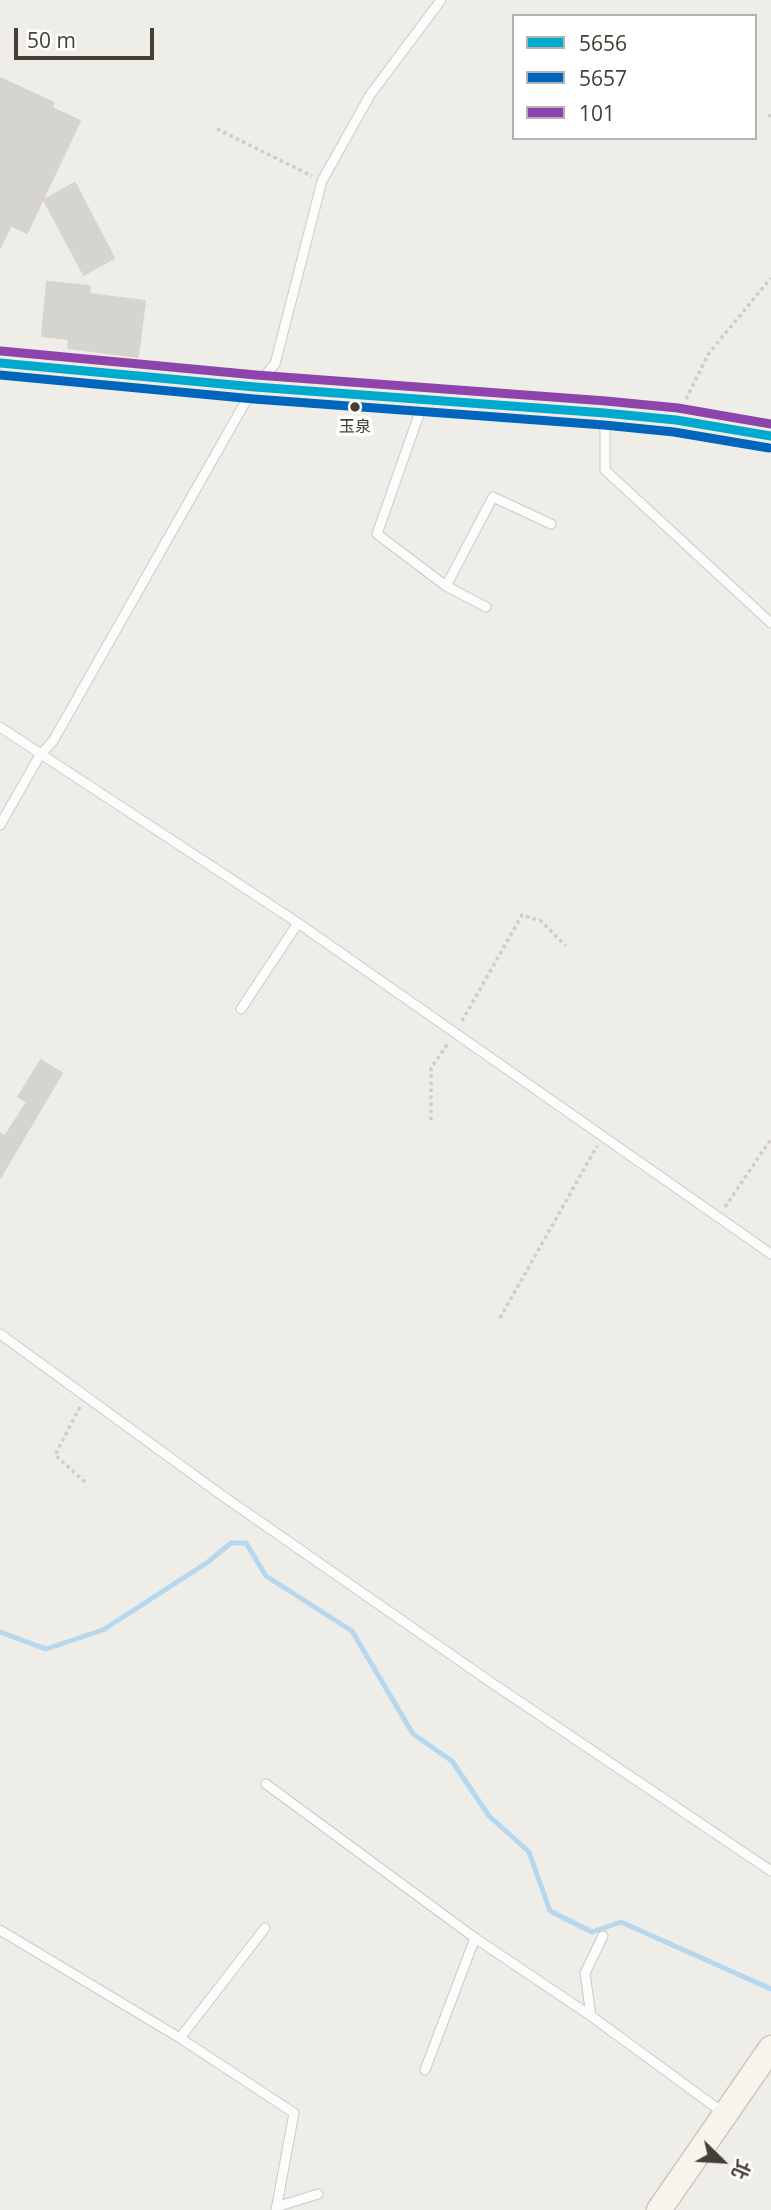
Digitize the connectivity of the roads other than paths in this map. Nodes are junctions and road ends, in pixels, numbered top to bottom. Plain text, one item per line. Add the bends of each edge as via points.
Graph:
1 (440, 0) edge
2 (0, 363) edge
3 (255, 387) junction
4 (424, 399) junction
5 (605, 413) junction
6 (771, 436) edge
7 (551, 524) dead end
8 (446, 586) junction
9 (486, 607) dead end
10 (771, 623) edge
11 (0, 727) edge
12 (40, 755) junction
13 (0, 825) edge
14 (298, 923) junction
15 (241, 1009) dead end
16 (771, 1254) edge
17 (0, 1334) edge
18 (266, 1784) dead end
19 (771, 1871) edge
20 (265, 1928) dead end
21 (0, 1930) edge
22 (603, 1936) dead end
23 (475, 1938) junction
24 (591, 2016) junction
25 (180, 2038) junction
26 (771, 2048) edge
27 (425, 2070) dead end
28 (726, 2114) junction
29 (318, 2194) dead end
30 (276, 2208) edge
31 (659, 2210) edge

1 - 3 lane via 370,95 322,181 275,364
2 - 3 main road
3 - 4 main road
3 - 12 lane via 53,740
4 - 5 main road
4 - 8 lane via 377,534
5 - 6 main road
5 - 10 lane via 605,471
7 - 8 lane via 494,497
8 - 9 lane
11 - 12 lane
12 - 13 lane
12 - 14 lane
14 - 15 lane
14 - 16 lane
17 - 19 lane via 220,1494
18 - 23 lane
20 - 25 lane
21 - 25 lane
22 - 24 lane via 585,1973
23 - 24 lane
23 - 27 lane
24 - 28 lane
25 - 30 lane via 294,2113
26 - 28 main road
28 - 31 main road
29 - 30 lane

